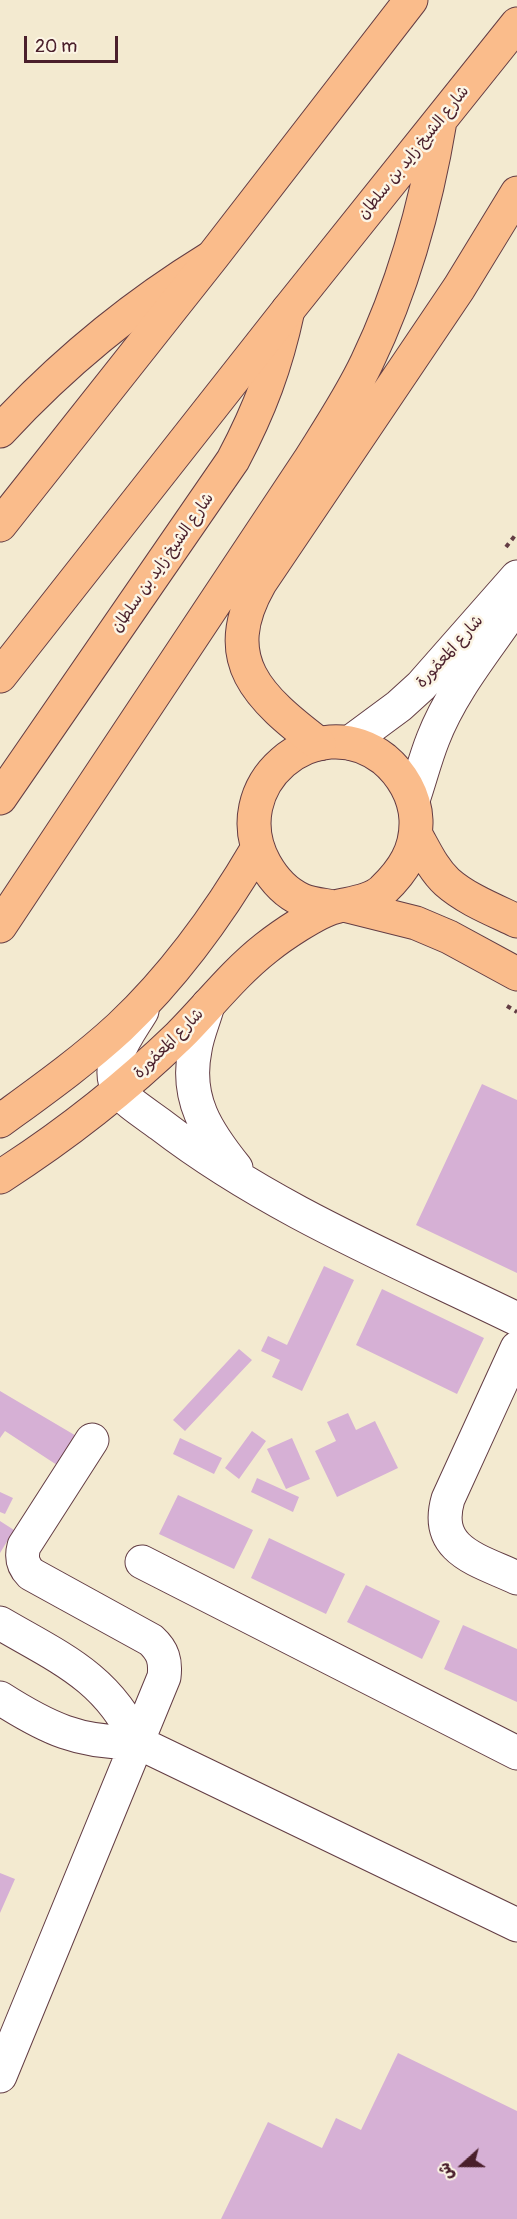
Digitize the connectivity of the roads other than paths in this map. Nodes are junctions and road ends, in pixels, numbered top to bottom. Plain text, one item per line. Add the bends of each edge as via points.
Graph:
1 (411, 0) edge
2 (517, 24) edge
3 (440, 121) junction
4 (517, 194) edge
5 (213, 256) junction
6 (288, 310) junction
7 (0, 431) edge
8 (0, 525) edge
9 (517, 577) edge
10 (517, 604) edge
11 (0, 676) edge
12 (334, 744) junction
13 (0, 798) edge
14 (413, 800) junction
15 (416, 835) junction
16 (257, 849) junction
17 (341, 906) junction
18 (517, 921) edge
19 (0, 926) edge
20 (517, 974) edge
21 (152, 994) junction
22 (208, 1005) junction
23 (119, 1092) junction
24 (0, 1121) edge
25 (0, 1177) edge
26 (250, 1186) junction
27 (517, 1319) edge
28 (517, 1348) edge
29 (92, 1440) dead end
30 (142, 1562) dead end
31 (517, 1578) edge
32 (0, 1623) edge
33 (0, 1698) edge
34 (137, 1742) junction
35 (517, 1753) edge
36 (517, 1926) edge
37 (0, 2076) edge

1 - 5 main road
2 - 3 main road, شارع الشيخ زايد بن سلطان
3 - 6 main road, شارع الشيخ زايد بن سلطان
3 - 19 main road via 423,208 406,265 361,374 309,461
4 - 12 main road via 459,288 260,583 244,618 242,651 251,679 284,717
5 - 7 main road via 120,319 77,354
5 - 8 main road
6 - 11 main road, شارع الشيخ زايد بن سلطان
6 - 13 main road, شارع الشيخ زايد بن سلطان via 268,386 233,460
9 - 12 street, شارع المَعمُورة via 421,686 399,706
10 - 14 street, شارع المَعمُورة via 443,716
12 - 14 main road via 366,749 382,758 395,769
12 - 16 main road via 297,751 264,783 255,804
14 - 15 main road
15 - 17 main road via 405,868 381,893
15 - 18 main road via 447,882
16 - 17 main road via 273,879 300,899
16 - 21 main road via 213,920
17 - 20 main road via 416,923
17 - 22 main road, شارع المَعمُورة via 299,925 267,947
21 - 23 street via 117,1058
21 - 24 main road via 83,1059
22 - 23 main road, شارع المَعمُورة
22 - 26 street via 195,1049 194,1094 212,1137
23 - 25 main road, شارع المَعمُورة
23 - 26 street via 183,1142
26 - 27 street
28 - 31 street via 444,1514 445,1530 453,1544
29 - 34 street via 24,1546 23,1562 31,1574 151,1640 164,1655 164,1677
30 - 35 street
32 - 34 street via 102,1687 129,1722
33 - 34 street via 69,1735 92,1741
34 - 36 street
34 - 37 street

